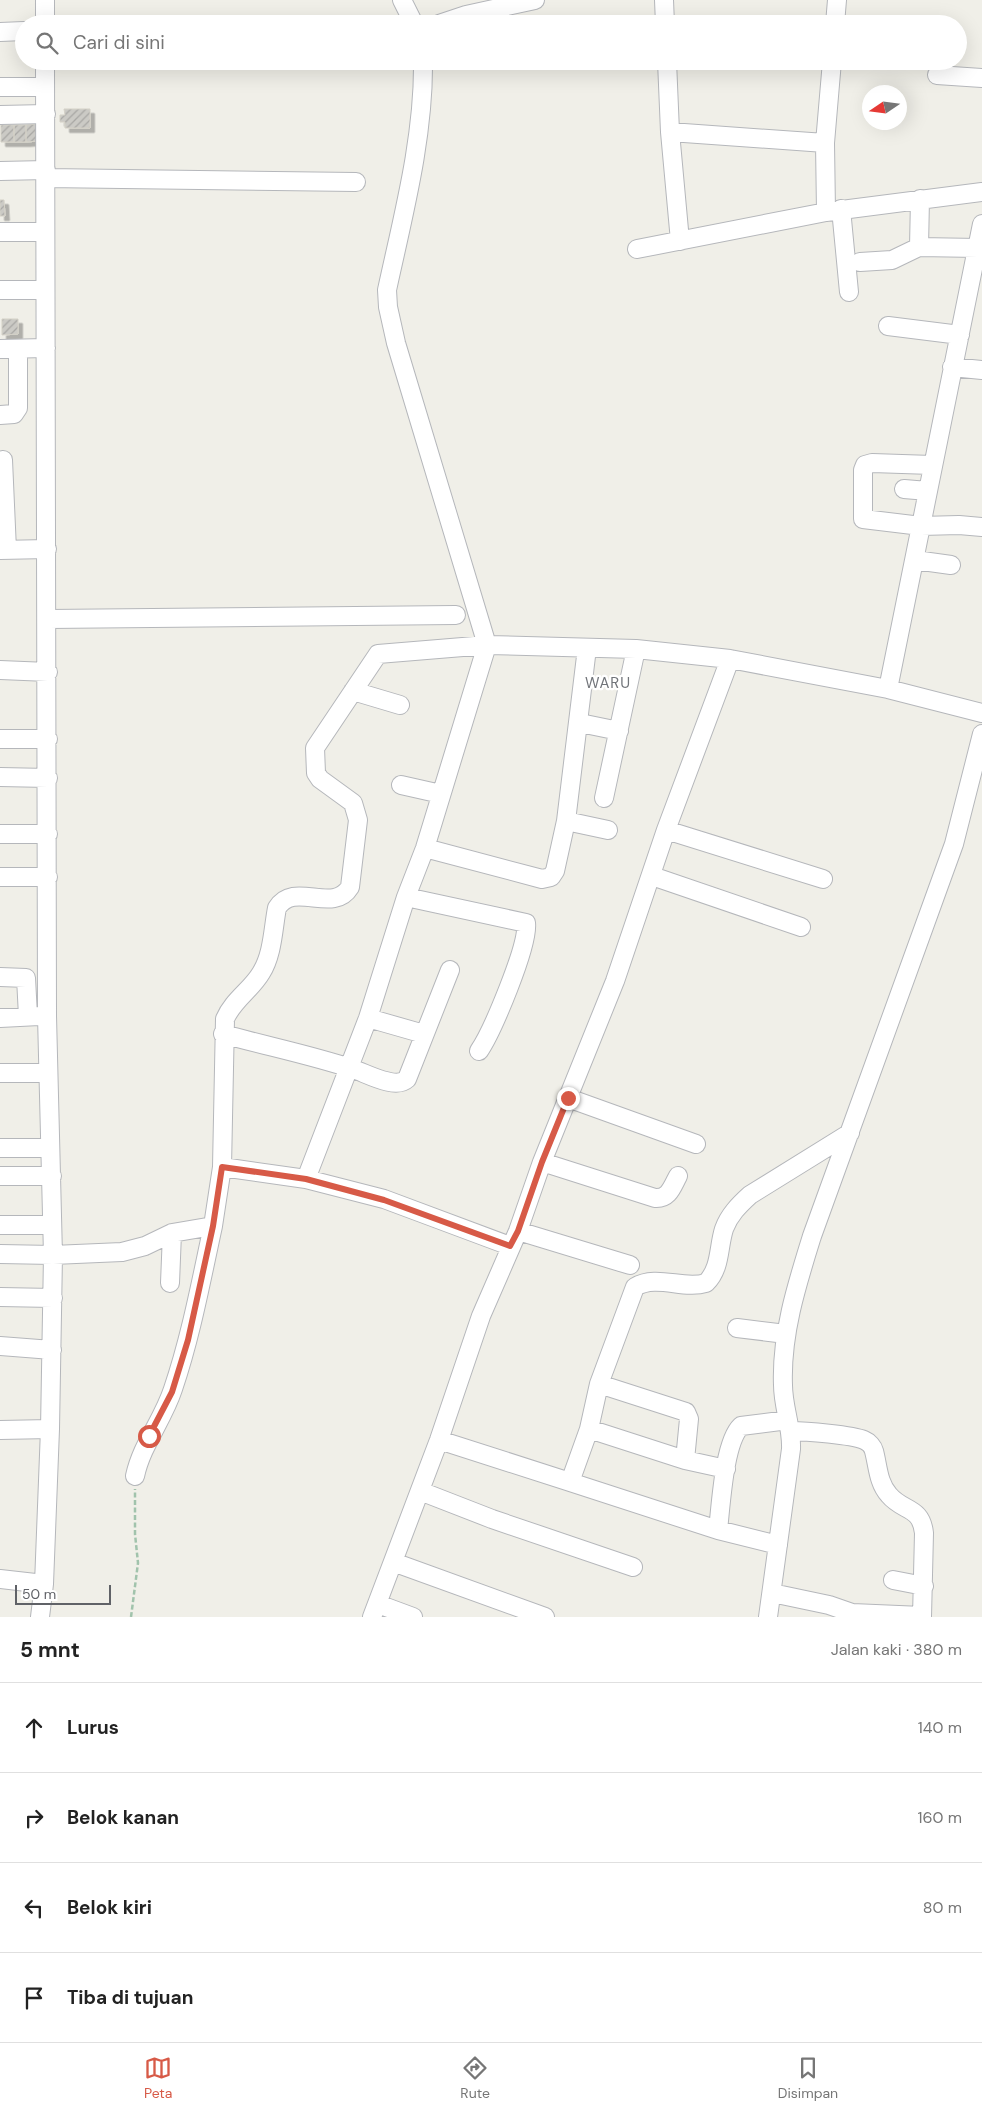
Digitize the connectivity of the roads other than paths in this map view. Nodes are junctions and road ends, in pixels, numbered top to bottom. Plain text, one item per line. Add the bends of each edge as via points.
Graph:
1 (46, 0) edge
2 (402, 0) edge
3 (664, 0) edge
4 (837, 0) edge
5 (528, 1) edge
6 (45, 15) edge
7 (410, 15) edge
8 (466, 15) edge
9 (665, 15) edge
10 (836, 15) edge
11 (15, 31) edge
12 (0, 32) edge
13 (45, 70) edge
14 (422, 70) edge
15 (667, 70) edge
16 (831, 70) edge
17 (937, 75) dead end
18 (982, 78) edge
19 (0, 87) edge
20 (45, 87) junction
21 (46, 114) junction
22 (0, 115) edge
23 (670, 132) junction
24 (825, 143) junction
25 (0, 171) edge
26 (46, 174) junction
27 (356, 182) dead end
28 (982, 192) edge
29 (920, 199) junction
30 (834, 210) junction
31 (982, 224) edge
32 (0, 232) edge
33 (45, 232) junction
34 (680, 241) junction
35 (918, 247) junction
36 (978, 248) junction
37 (637, 249) dead end
38 (860, 262) dead end
39 (0, 290) edge
40 (45, 290) junction
41 (849, 292) dead end
42 (888, 326) dead end
43 (960, 335) junction
44 (46, 348) junction
45 (9, 349) edge
46 (952, 366) junction
47 (982, 370) edge
48 (0, 415) edge
49 (3, 460) dead end
50 (932, 465) junction
51 (904, 489) dead end
52 (928, 491) junction
53 (921, 526) junction
54 (982, 527) edge
55 (48, 549) junction
56 (4, 550) edge
57 (915, 560) junction
58 (951, 565) dead end
59 (456, 615) dead end
60 (48, 619) junction
61 (487, 645) junction
62 (587, 648) junction
63 (636, 649) junction
64 (721, 657) junction
65 (0, 670) edge
66 (48, 672) junction
67 (888, 689) junction
68 (353, 691) junction
69 (400, 705) dead end
70 (982, 713) edge
71 (580, 723) junction
72 (619, 731) junction
73 (982, 734) edge
74 (0, 739) edge
75 (48, 739) junction
76 (0, 777) edge
77 (48, 778) junction
78 (400, 785) dead end
79 (441, 794) junction
80 (604, 798) dead end
81 (566, 821) junction
82 (608, 830) dead end
83 (666, 830) junction
84 (0, 834) edge
85 (48, 834) junction
86 (425, 848) junction
87 (652, 876) junction
88 (0, 877) edge
89 (48, 877) junction
90 (823, 879) dead end
91 (406, 897) junction
92 (801, 927) dead end
93 (450, 970) dead end
94 (0, 977) edge
95 (28, 1016) junction
96 (47, 1016) junction
97 (0, 1018) edge
98 (368, 1018) junction
99 (224, 1034) junction
100 (424, 1034) junction
101 (479, 1052) dead end
102 (351, 1068) junction
103 (0, 1073) edge
104 (48, 1074) junction
105 (568, 1098) junction
106 (850, 1133) junction
107 (696, 1144) dead end
108 (0, 1148) edge
109 (50, 1148) junction
110 (542, 1162) junction
111 (222, 1167) junction
112 (0, 1176) edge
113 (52, 1176) junction
114 (678, 1176) dead end
115 (306, 1179) junction
116 (0, 1225) edge
117 (52, 1225) junction
118 (213, 1226) junction
119 (172, 1233) junction
120 (514, 1239) junction
121 (0, 1254) edge
122 (53, 1255) junction
123 (630, 1265) dead end
124 (170, 1284) dead end
125 (0, 1297) edge
126 (53, 1298) junction
127 (737, 1328) dead end
128 (786, 1334) junction
129 (0, 1346) edge
130 (52, 1350) junction
131 (598, 1384) junction
132 (790, 1425) junction
133 (50, 1429) junction
134 (589, 1429) junction
135 (0, 1430) edge
136 (439, 1440) junction
137 (685, 1460) junction
138 (726, 1469) junction
139 (135, 1476) road end
140 (570, 1482) junction
141 (420, 1491) junction
142 (718, 1530) junction
143 (778, 1545) junction
144 (394, 1562) junction
145 (633, 1566) dead end
146 (0, 1579) edge
147 (893, 1580) dead end
148 (44, 1584) junction
149 (924, 1586) junction
150 (772, 1593) junction
151 (375, 1610) edge
152 (40, 1617) edge
153 (413, 1617) edge
154 (545, 1617) edge
155 (768, 1617) edge
156 (922, 1617) edge

1 - 6 street
2 - 7 street
3 - 9 street
4 - 10 street
5 - 8 street
11 - 12 street
13 - 20 street
14 - 61 street via 419,122 387,290 388,307
15 - 23 street
16 - 24 street
17 - 18 street
19 - 20 street
20 - 21 street
21 - 22 street
21 - 26 street
23 - 24 street
23 - 34 street
24 - 30 street
25 - 26 street
26 - 27 street
26 - 33 street
28 - 29 street
29 - 30 street
29 - 35 street
30 - 34 street
30 - 41 street
31 - 36 street
32 - 33 street
33 - 40 street
34 - 37 street
35 - 36 street
35 - 38 street via 892,260
36 - 43 street
39 - 40 street
40 - 44 street
42 - 43 street
43 - 46 street
44 - 45 street
44 - 55 street
45 - 48 street via 18,408 14,414
46 - 47 street
46 - 50 street
49 - 56 street
50 - 52 street
50 - 53 street via 872,463 865,465 863,470 863,519
51 - 52 street
52 - 53 street
53 - 54 street via 959,524
53 - 57 street
55 - 56 street
55 - 60 street
57 - 58 street
57 - 67 street
59 - 60 street
60 - 66 street
61 - 62 street
61 - 68 street via 381,652
61 - 79 street
62 - 63 street
62 - 71 street
63 - 64 street
63 - 72 street
64 - 67 street
64 - 83 street
65 - 66 street
66 - 75 street
67 - 70 street
68 - 69 street
68 - 99 street via 315,748 314,768 320,779 346,796 356,811 358,820 350,887 335,899 292,896 280,903 266,964 228,1011
71 - 72 street
71 - 81 street
72 - 80 street
73 - 106 street via 954,844
74 - 75 street
75 - 77 street
76 - 77 street
77 - 85 street
78 - 79 street
79 - 86 street
81 - 82 street
81 - 86 street via 554,871 544,880
83 - 87 street
83 - 90 street
84 - 85 street
85 - 89 street
86 - 91 street
87 - 92 street
87 - 105 street via 615,981
88 - 89 street
89 - 96 street
91 - 98 street
91 - 101 street via 526,923 520,957 489,1036
93 - 100 street
94 - 95 street via 26,978
95 - 96 street
95 - 97 street
96 - 104 street
98 - 100 street
98 - 102 street
99 - 102 street
99 - 111 street
100 - 102 street via 405,1082 392,1082
102 - 115 street
103 - 104 street
104 - 109 street
105 - 107 street
105 - 110 street
106 - 128 street via 809,1245
106 - 131 street via 737,1207 724,1230 716,1270 706,1283 688,1286 654,1281 635,1287
108 - 109 street
109 - 113 street
110 - 114 street via 661,1199 669,1194
110 - 120 street
111 - 115 street
111 - 118 street
112 - 113 street
113 - 117 street
115 - 120 street
116 - 117 street
117 - 122 street
118 - 119 street
118 - 139 street via 188,1340 172,1392 139,1458
119 - 122 street via 145,1246 122,1252
119 - 124 street
120 - 123 street
120 - 136 street via 481,1316
121 - 122 street
122 - 126 street
125 - 126 street
126 - 130 street
127 - 128 street
128 - 132 street via 783,1387
129 - 130 street
130 - 133 street
131 - 134 street
131 - 137 street via 686,1412 689,1419
132 - 138 street via 741,1426 729,1446
132 - 143 street via 791,1449
132 - 149 street via 869,1443 888,1494 922,1520
133 - 135 street
133 - 148 street
134 - 137 street
134 - 140 street
136 - 140 street
136 - 141 street
137 - 138 street
138 - 142 street
140 - 142 street
141 - 144 street
141 - 145 street
142 - 143 street
143 - 150 street
144 - 151 street
144 - 154 street
146 - 148 street
147 - 149 street
148 - 152 street
149 - 156 street
150 - 155 street
150 - 156 street via 852,1613
151 - 153 street

